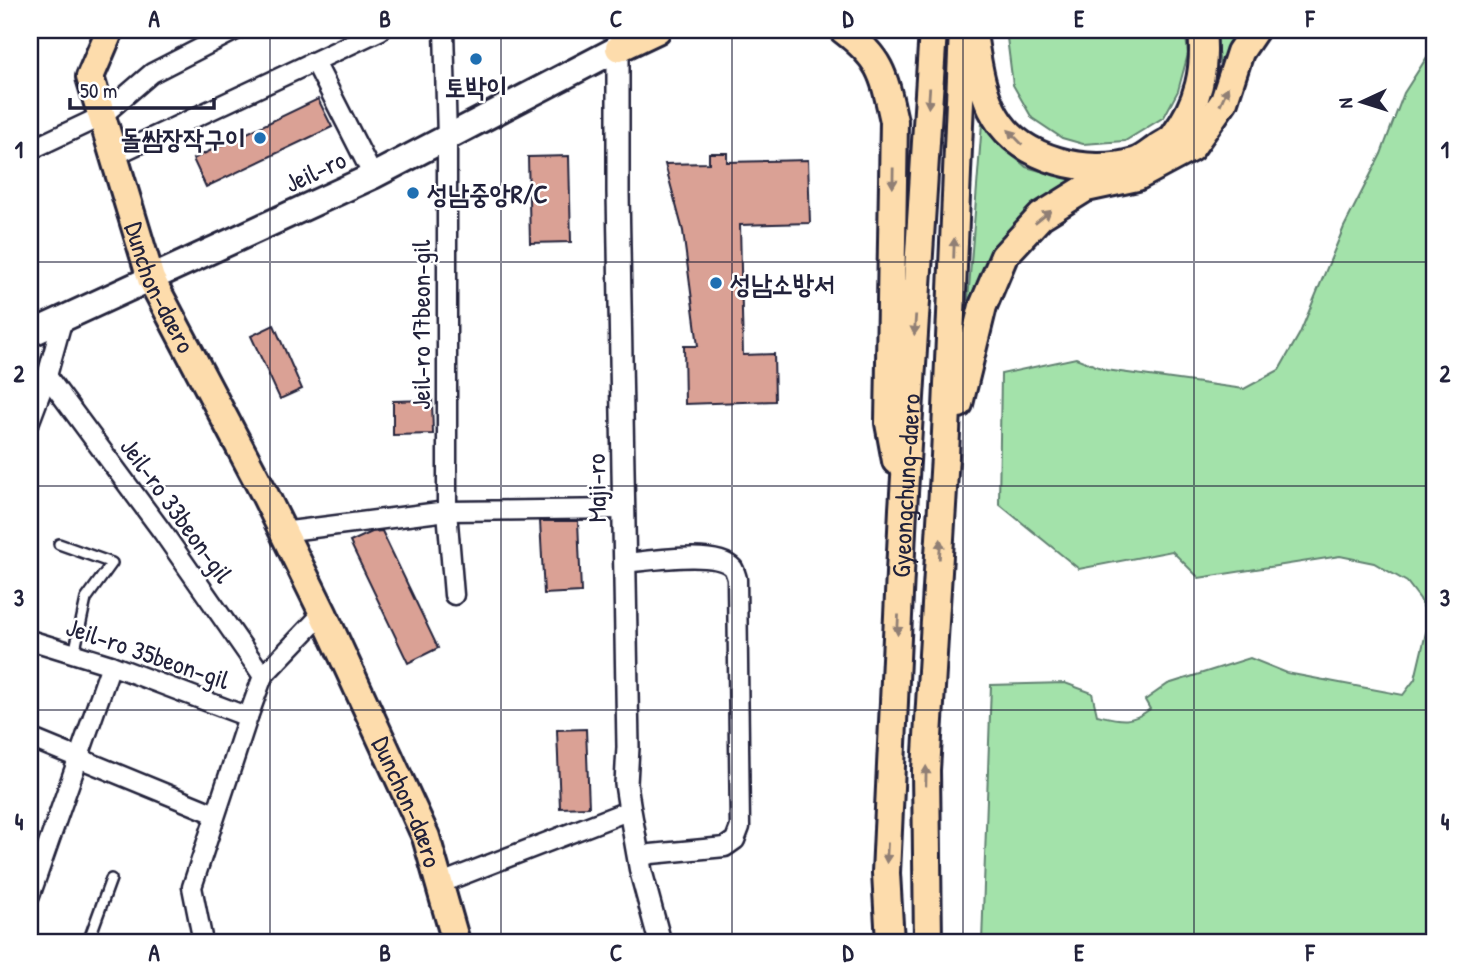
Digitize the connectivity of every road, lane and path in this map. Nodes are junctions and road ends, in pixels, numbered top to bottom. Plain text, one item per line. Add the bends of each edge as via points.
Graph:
1 (110, 30) edge
2 (236, 30) edge
3 (381, 30) edge
4 (444, 30) edge
5 (657, 30) edge
6 (843, 30) edge
7 (933, 30) edge
8 (963, 30) edge
9 (973, 30) edge
10 (1202, 30) edge
11 (1255, 30) edge
12 (618, 39) edge
13 (315, 62) junction
14 (102, 116) junction
15 (447, 139) junction
16 (30, 150) edge
17 (113, 156) junction
18 (373, 176) junction
19 (151, 279) junction
20 (63, 318) junction
21 (30, 334) edge
22 (47, 376) junction
23 (30, 421) edge
24 (945, 456) junction
25 (624, 509) junction
26 (903, 509) junction
27 (447, 511) junction
28 (282, 532) junction
29 (59, 544) dead end
30 (625, 563) junction
31 (454, 595) dead end
32 (323, 613) junction
33 (30, 640) edge
34 (74, 654) junction
35 (111, 666) junction
36 (263, 676) junction
37 (248, 717) junction
38 (30, 738) edge
39 (78, 759) junction
40 (630, 810) junction
41 (215, 814) junction
42 (639, 858) junction
43 (111, 879) dead end
44 (439, 884) junction
45 (30, 896) edge
46 (88, 942) edge
47 (203, 942) edge
48 (456, 942) edge
49 (660, 942) edge
50 (890, 942) edge
51 (928, 942) edge

1 - 14 main road, Dunchon-daero via 90,77
2 - 14 street via 152,73
3 - 13 street
4 - 15 street, Jeil-ro 17beon-gil
5 - 12 main road
6 -> 26 main road via 865,46 884,77 894,121 889,423
7 -> 26 main road, Gyeongchung-daero
24 -> 8 main road, Gyeongchung-daero
10 -> 9 main road via 1205,58 1195,101 1173,138 1136,162 1098,166 1062,164 1025,148 996,118 979,74
24 -> 11 main road via 983,306 1004,256 1041,216 1086,188 1137,177 1191,148 1223,101 1240,52
12 - 15 main road, Jeil-ro
12 - 25 street, Maji-ro
13 - 17 street
13 - 18 street
14 - 16 street
14 - 17 main road, Dunchon-daero
15 - 18 main road, Jeil-ro
15 - 27 street, Jeil-ro 17beon-gil
17 - 19 main road, Dunchon-daero
18 - 19 main road, Jeil-ro
19 - 20 main road, Jeil-ro
19 - 28 main road, Dunchon-daero
20 - 21 main road, Jeil-ro
20 - 22 street
22 - 23 street
22 - 36 street, Jeil-ro 33beon-gil
51 -> 24 main road, Gyeongchung-daero via 926,770
25 - 27 street
25 - 30 street, Maji-ro
26 -> 50 main road, Gyeongchung-daero via 886,873
27 - 28 street
27 - 31 street, Jeil-ro 17beon-gil
28 - 32 main road, Dunchon-daero
29 - 34 lane via 112,563 86,599
30 - 40 street, Maji-ro
30 - 42 street via 705,557 734,568 737,579 740,827 735,840 725,847
32 - 36 street
32 - 44 main road, Dunchon-daero via 426,837
33 - 34 street, Jeil-ro 35beon-gil
34 - 35 street, Jeil-ro 35beon-gil
35 - 37 street, Jeil-ro 35beon-gil
35 - 39 street
36 - 37 street
37 - 41 street
38 - 39 street
39 - 41 street
39 - 45 street
40 - 42 street, Maji-ro
40 - 44 street, Dunchon-daero
41 - 47 street via 192,887
42 - 49 street, Maji-ro
43 - 46 lane
44 - 48 main road, Dunchon-daero

